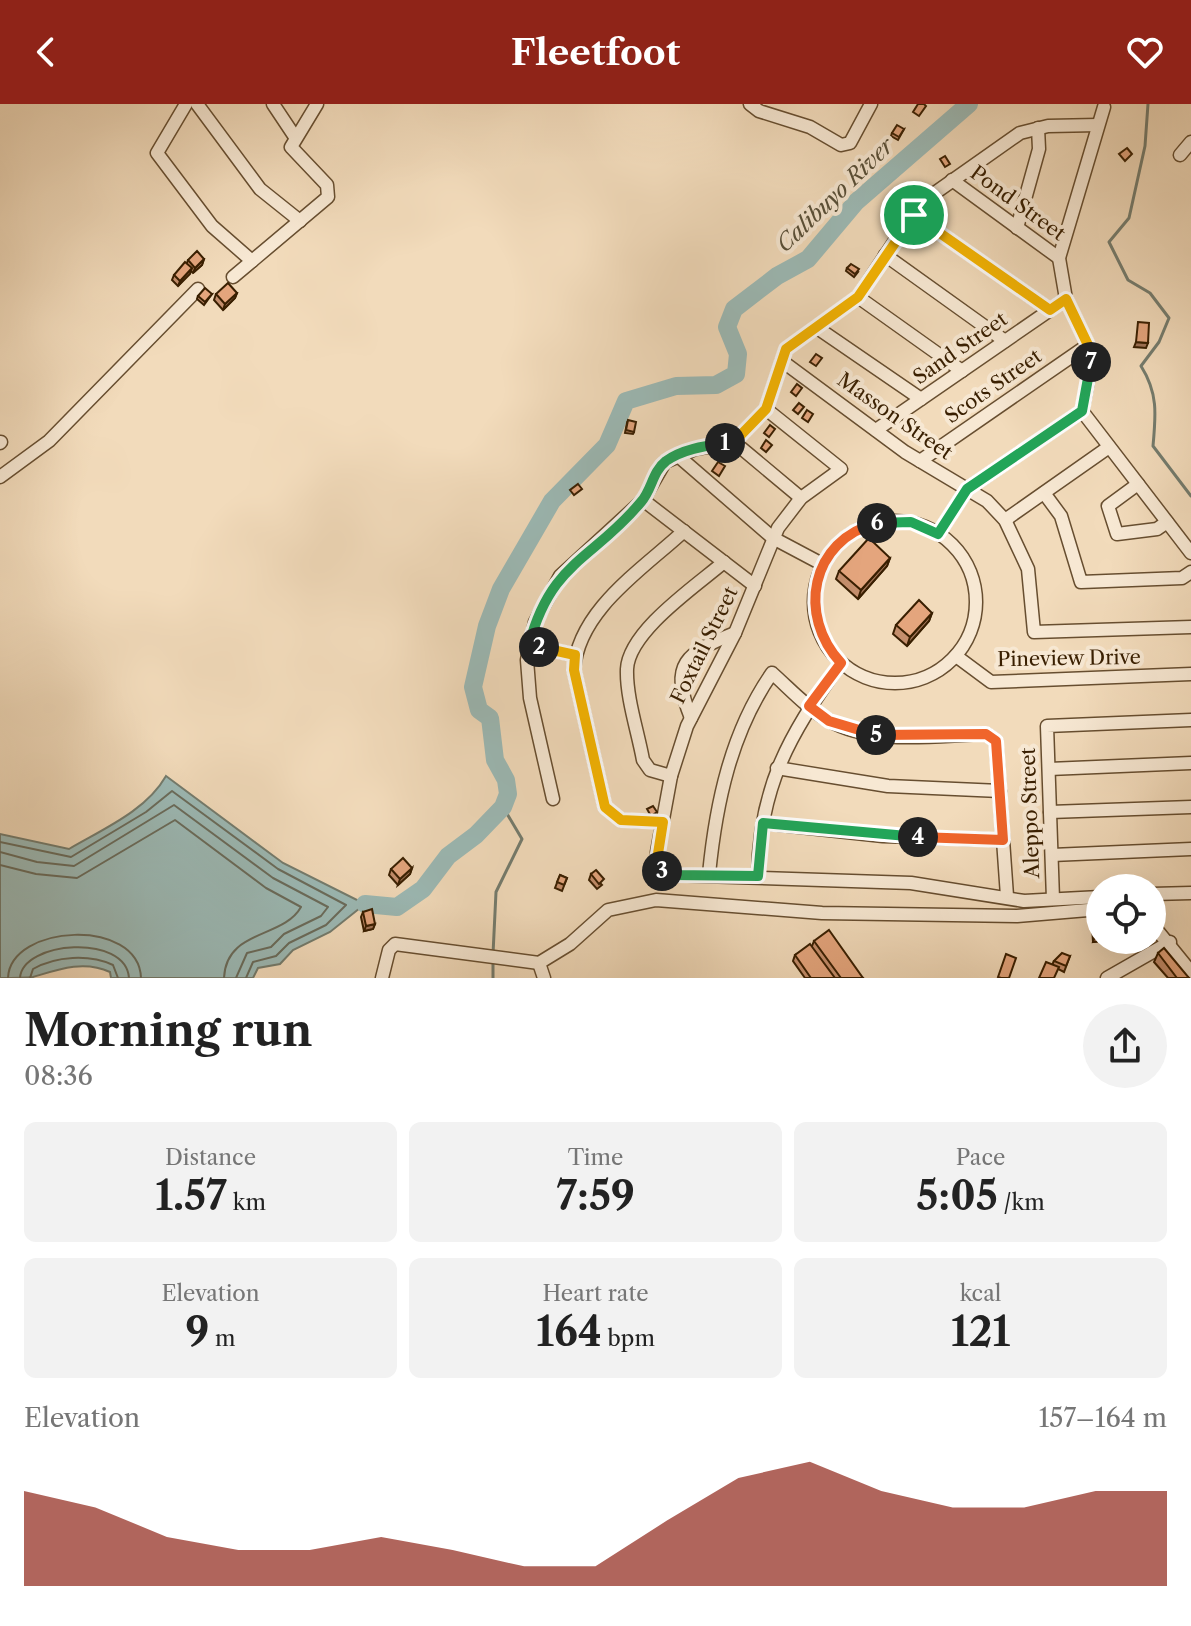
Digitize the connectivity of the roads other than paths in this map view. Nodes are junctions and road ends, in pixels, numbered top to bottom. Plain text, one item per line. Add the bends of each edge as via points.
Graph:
1 (186, 104) edge
2 (197, 104) edge
3 (273, 104) edge
4 (317, 104) edge
5 (750, 104) edge
6 (871, 104) edge
7 (1104, 107) dead end
8 (1098, 125) junction
9 (1038, 128) junction
10 (295, 137) junction
11 (1191, 142) edge
12 (1180, 155) dead end
13 (952, 180) junction
14 (914, 215) junction
15 (300, 221) junction
16 (1017, 228) junction
17 (885, 255) junction
18 (1059, 258) junction
19 (252, 261) junction
20 (233, 277) dead end
21 (198, 289) dead end
22 (858, 297) junction
23 (1066, 299) junction
24 (1050, 310) junction
25 (816, 327) junction
26 (1005, 341) junction
27 (1088, 345) junction
28 (782, 361) junction
29 (962, 371) junction
30 (921, 399) junction
31 (766, 409) junction
32 (1082, 411) junction
33 (876, 430) junction
34 (734, 442) junction
35 (1109, 447) junction
36 (677, 455) junction
37 (920, 461) junction
38 (0, 477) edge
39 (1138, 484) junction
40 (967, 489) junction
41 (1044, 493) junction
42 (801, 498) junction
43 (643, 500) junction
44 (1005, 520) junction
45 (1167, 522) junction
46 (684, 531) junction
47 (938, 534) junction
48 (773, 538) junction
49 (1191, 553) edge
50 (724, 562) junction
51 (822, 564) junction
52 (1191, 572) edge
53 (755, 586) junction
54 (1191, 627) edge
55 (735, 633) junction
56 (529, 645) junction
57 (575, 655) junction
58 (956, 656) junction
59 (841, 663) junction
60 (1191, 674) edge
61 (809, 706) junction
62 (691, 718) junction
63 (1191, 720) edge
64 (1191, 763) edge
65 (777, 768) junction
66 (1049, 769) junction
67 (671, 776) junction
68 (1000, 791) junction
69 (553, 799) dead end
70 (1191, 807) edge
71 (1050, 812) junction
72 (663, 822) junction
73 (763, 823) junction
74 (1003, 840) junction
75 (1191, 849) edge
76 (1052, 855) junction
77 (709, 874) junction
78 (758, 876) junction
79 (1191, 893) edge
80 (1166, 894) edge
81 (1007, 896) junction
82 (1086, 898) edge
83 (1053, 899) junction
84 (1086, 910) edge
85 (1166, 938) edge
86 (1170, 942) junction
87 (536, 963) junction
88 (1191, 972) edge
89 (382, 978) edge
90 (544, 978) edge
91 (1107, 978) edge

1 - 19 street via 157,153 212,226
2 - 15 street via 260,189
3 - 10 street
4 - 10 street
5 - 6 street via 841,145 850,143
7 - 8 street
8 - 9 street
8 - 18 street
9 - 13 street via 1020,133
9 - 16 street via 1039,149
10 - 15 street via 291,147 329,191
11 - 12 street
13 - 14 street
13 - 16 street, Pond Street
14 - 17 street
14 - 24 street
15 - 19 street
16 - 18 street, Pond Street
17 - 22 street
17 - 26 street
18 - 23 street
19 - 20 street
21 - 38 street via 49,441
22 - 25 street
22 - 29 street
23 - 24 street, Sand Street
23 - 27 street
24 - 26 street, Sand Street
25 - 28 street via 794,341
25 - 30 street
26 - 29 street, Sand Street
27 - 32 street via 1091,365
27 - 37 street, Scots Street
28 - 31 street
28 - 33 street, Masson Street
29 - 30 street, Sand Street
30 - 33 street, Sand Street
31 - 34 street
31 - 42 street, Foxtail Street via 841,469
32 - 35 street
32 - 40 street
33 - 37 street, Masson Street
34 - 36 street
34 - 42 street
35 - 39 street
35 - 41 street
36 - 43 street via 658,469
36 - 48 street
37 - 40 street, Masson Street
39 - 45 street
39 - 45 street via 1108,506 1117,534 1157,529
40 - 44 street, Masson Street
40 - 47 street
41 - 44 street
41 - 52 street via 1061,516 1081,582 1182,578
42 - 48 street, Foxtail Street
43 - 46 street
43 - 56 street via 560,576 540,610
44 - 54 street, Masson Street via 1028,569 1034,632
45 - 49 street
46 - 50 street
46 - 57 street via 596,613
47 - 51 street via 911,522 873,523 835,546
47 - 58 street via 954,547 974,584 972,626
48 - 51 street
48 - 53 street, Foxtail Street
50 - 53 street
50 - 67 street via 642,634 630,654 627,671 643,760 650,770
51 - 59 street via 815,588 816,623
53 - 55 street, Foxtail Street
55 - 62 street, Foxtail Street
55 - 62 street via 701,647 683,667 679,688
56 - 57 street
56 - 69 street via 530,698
57 - 72 street via 605,807 621,820
58 - 59 street via 933,674 895,684 876,681
58 - 60 street, Pineview Drive via 991,682
59 - 61 street
61 - 65 street
61 - 68 street via 829,721 883,736 986,734 996,741
61 - 77 street via 772,673 752,701 725,774
62 - 67 street, Foxtail Street
63 - 66 street, Aleppo Street via 1047,726
64 - 66 street
65 - 68 street via 888,786
65 - 73 street
66 - 71 street, Aleppo Street
67 - 72 street, Foxtail Street
68 - 74 street
70 - 71 street
71 - 76 street, Aleppo Street
72 - 77 street, Foxtail Street via 659,868 672,875
73 - 74 street via 883,836
73 - 78 street
74 - 81 street
75 - 76 street
76 - 83 street, Aleppo Street
77 - 78 street
78 - 81 street via 911,883
79 - 80 street
81 - 83 street
82 - 83 street
84 - 87 street via 1017,916 865,914 656,900 608,910 570,944
85 - 86 street
86 - 88 street
86 - 91 street
87 - 89 street via 395,944
87 - 90 street

